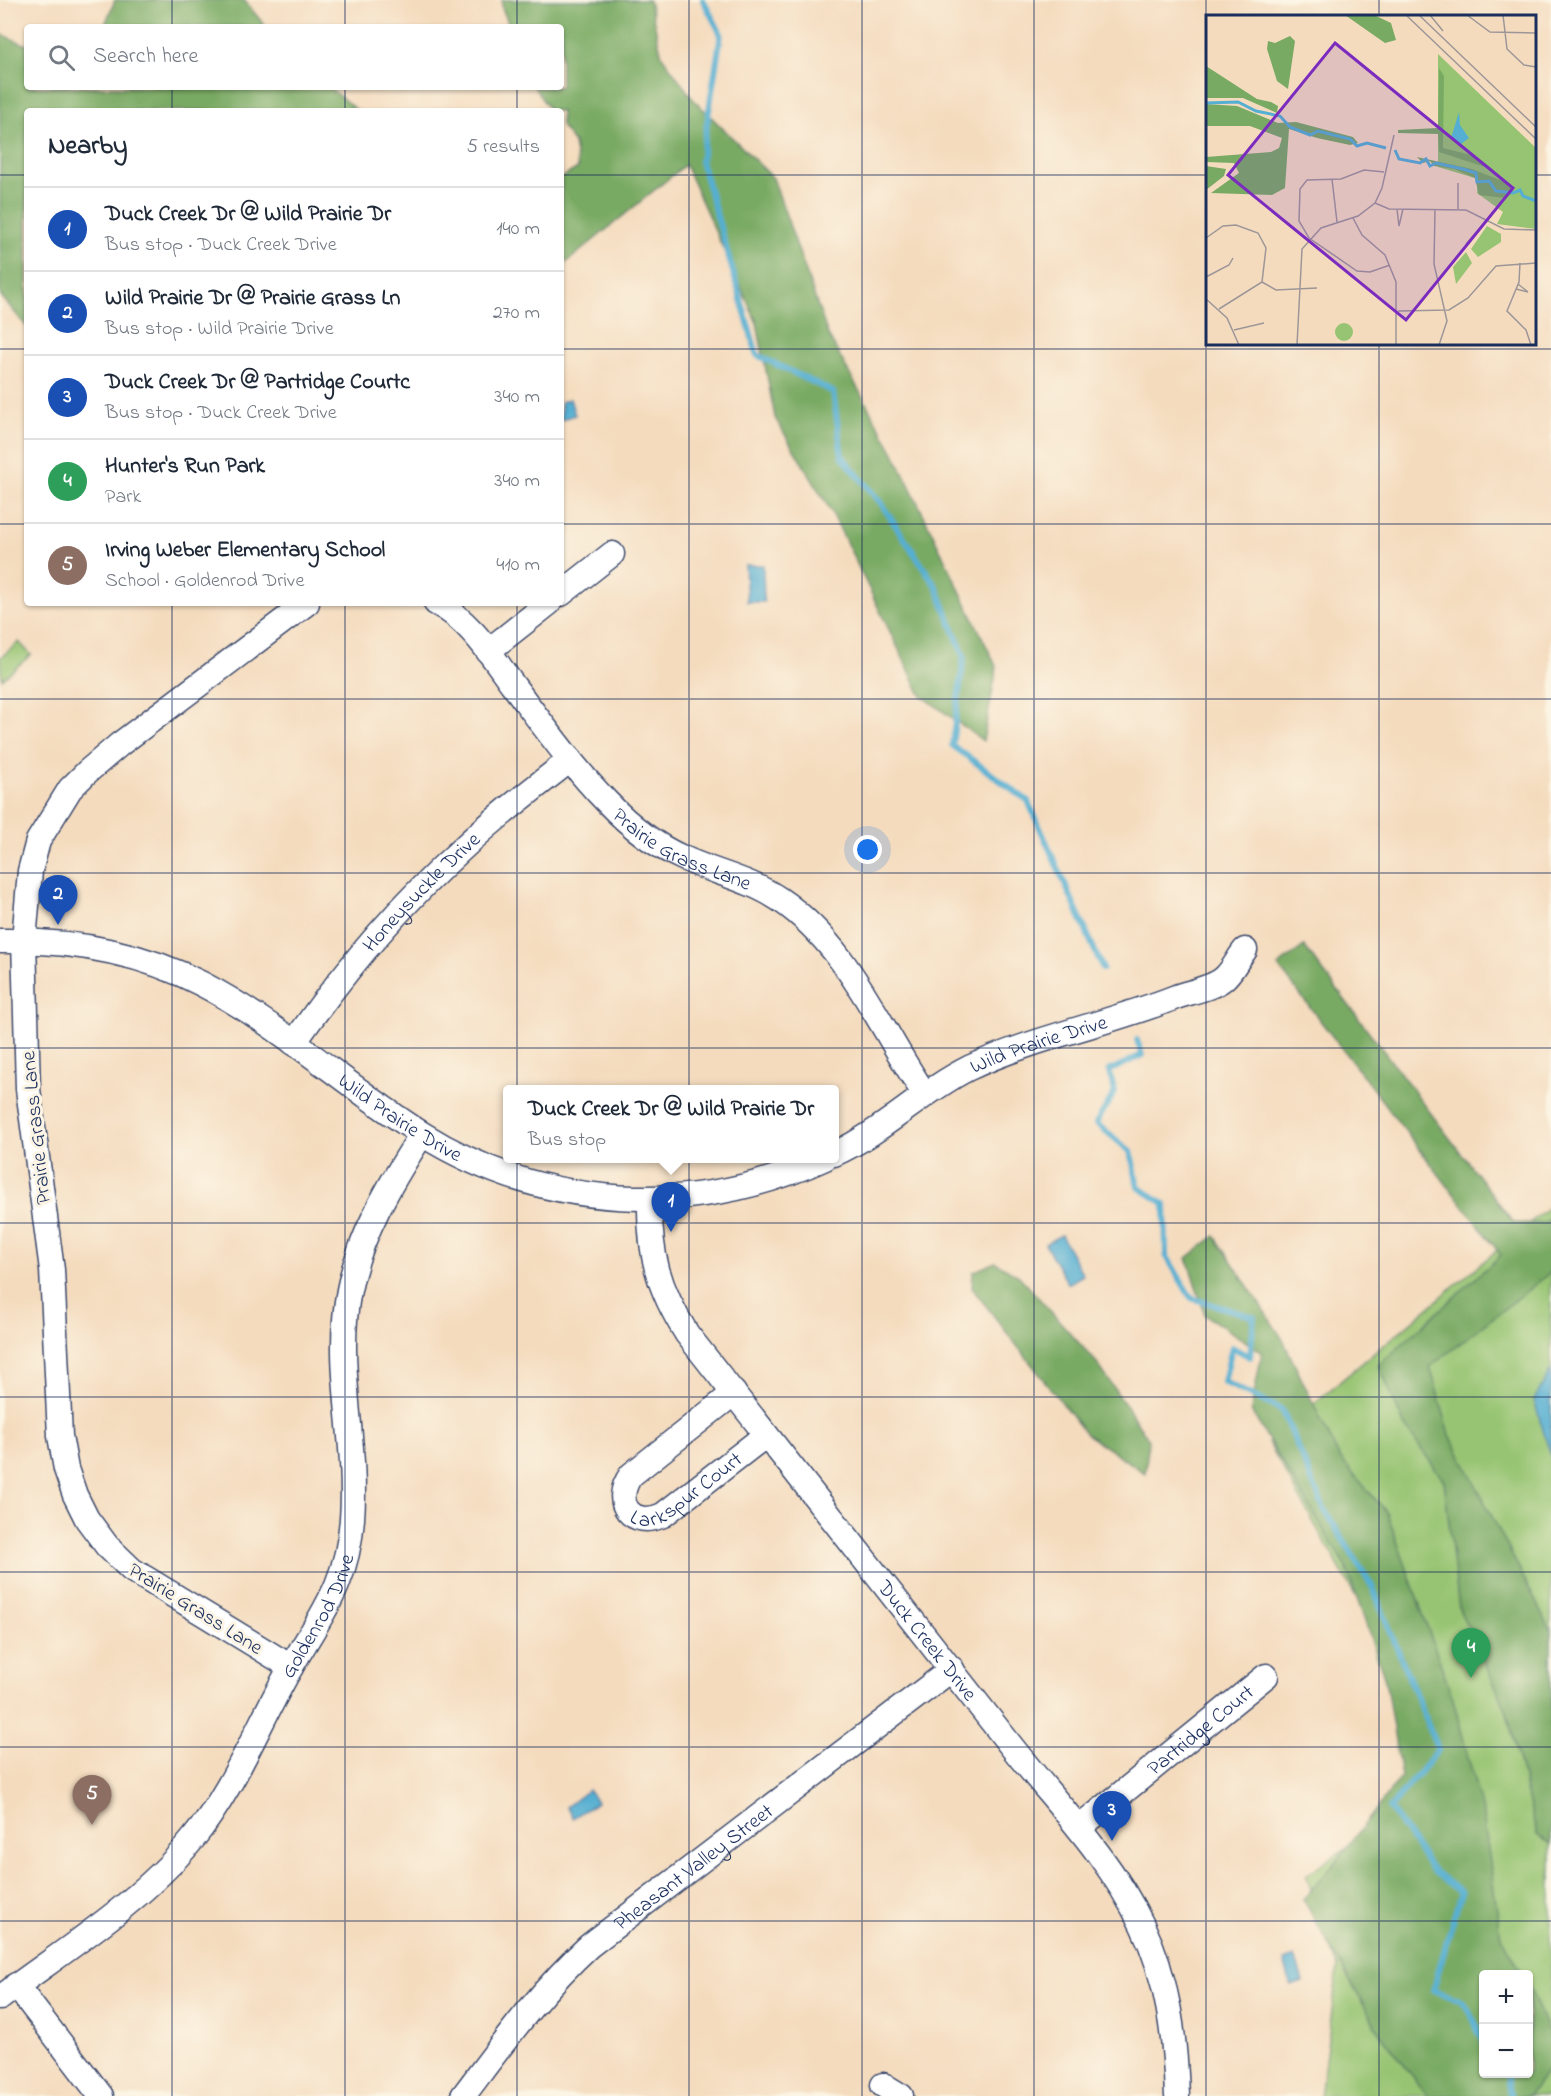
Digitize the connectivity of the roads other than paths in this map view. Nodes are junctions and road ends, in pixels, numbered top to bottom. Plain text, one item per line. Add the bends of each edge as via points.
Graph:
1 (612, 554) dead end
2 (564, 592) edge
3 (303, 606) edge
4 (441, 606) edge
5 (545, 606) edge
6 (488, 651) junction
7 (570, 760) junction
8 (24, 940) junction
9 (0, 941) edge
10 (1245, 950) dead end
11 (294, 1043) junction
12 (924, 1093) junction
13 (422, 1134) junction
14 (839, 1151) edge
15 (815, 1163) edge
16 (650, 1200) junction
17 (734, 1393) junction
18 (766, 1435) junction
19 (291, 1667) junction
20 (952, 1669) junction
21 (1266, 1676) dead end
22 (1079, 1828) junction
23 (8, 1992) edge
24 (100, 2096) edge
25 (463, 2096) edge
26 (1177, 2096) edge

1 - 2 street
3 - 8 street, Prairie Grass Lane via 120,744 70,789 38,841 30,871
4 - 6 street, Prairie Grass Lane via 465,622
5 - 6 street
6 - 7 street, Prairie Grass Lane
7 - 11 street, Honeysuckle Drive via 465,846 416,893 370,944
7 - 12 street, Prairie Grass Lane via 614,809 652,841 777,897 816,929 843,959
8 - 9 street, Wild Prairie Drive
8 - 11 street, Wild Prairie Drive via 73,944 157,964 246,1009
8 - 19 street, Prairie Grass Lane via 28,1089 52,1270 60,1436 75,1495 87,1519 132,1570
10 - 12 street, Wild Prairie Drive via 1223,980 1141,1011 1017,1047
11 - 13 street, Wild Prairie Drive
12 - 14 street, Wild Prairie Drive via 880,1128
13 - 16 street, Wild Prairie Drive via 460,1156 549,1189
13 - 19 street, Goldenrod Drive via 369,1229 348,1291 345,1335 352,1517 348,1548 330,1605
15 - 16 street, Wild Prairie Drive via 740,1189
16 - 17 street, Duck Creek Drive via 651,1244 657,1276 669,1306
17 - 18 street, Duck Creek Drive
17 - 18 street, Larkspur Court via 631,1475 624,1485 622,1499 627,1511 638,1519 651,1520 663,1515
18 - 20 street, Duck Creek Drive
19 - 23 street, Goldenrod Drive via 215,1809 192,1840 130,1900
20 - 22 street, Duck Creek Drive
20 - 25 street, Pheasant Valley Street via 559,1973
21 - 22 street, Partridge Court
22 - 26 street, Duck Creek Drive via 1126,1892 1158,1964 1171,2015
23 - 24 street

